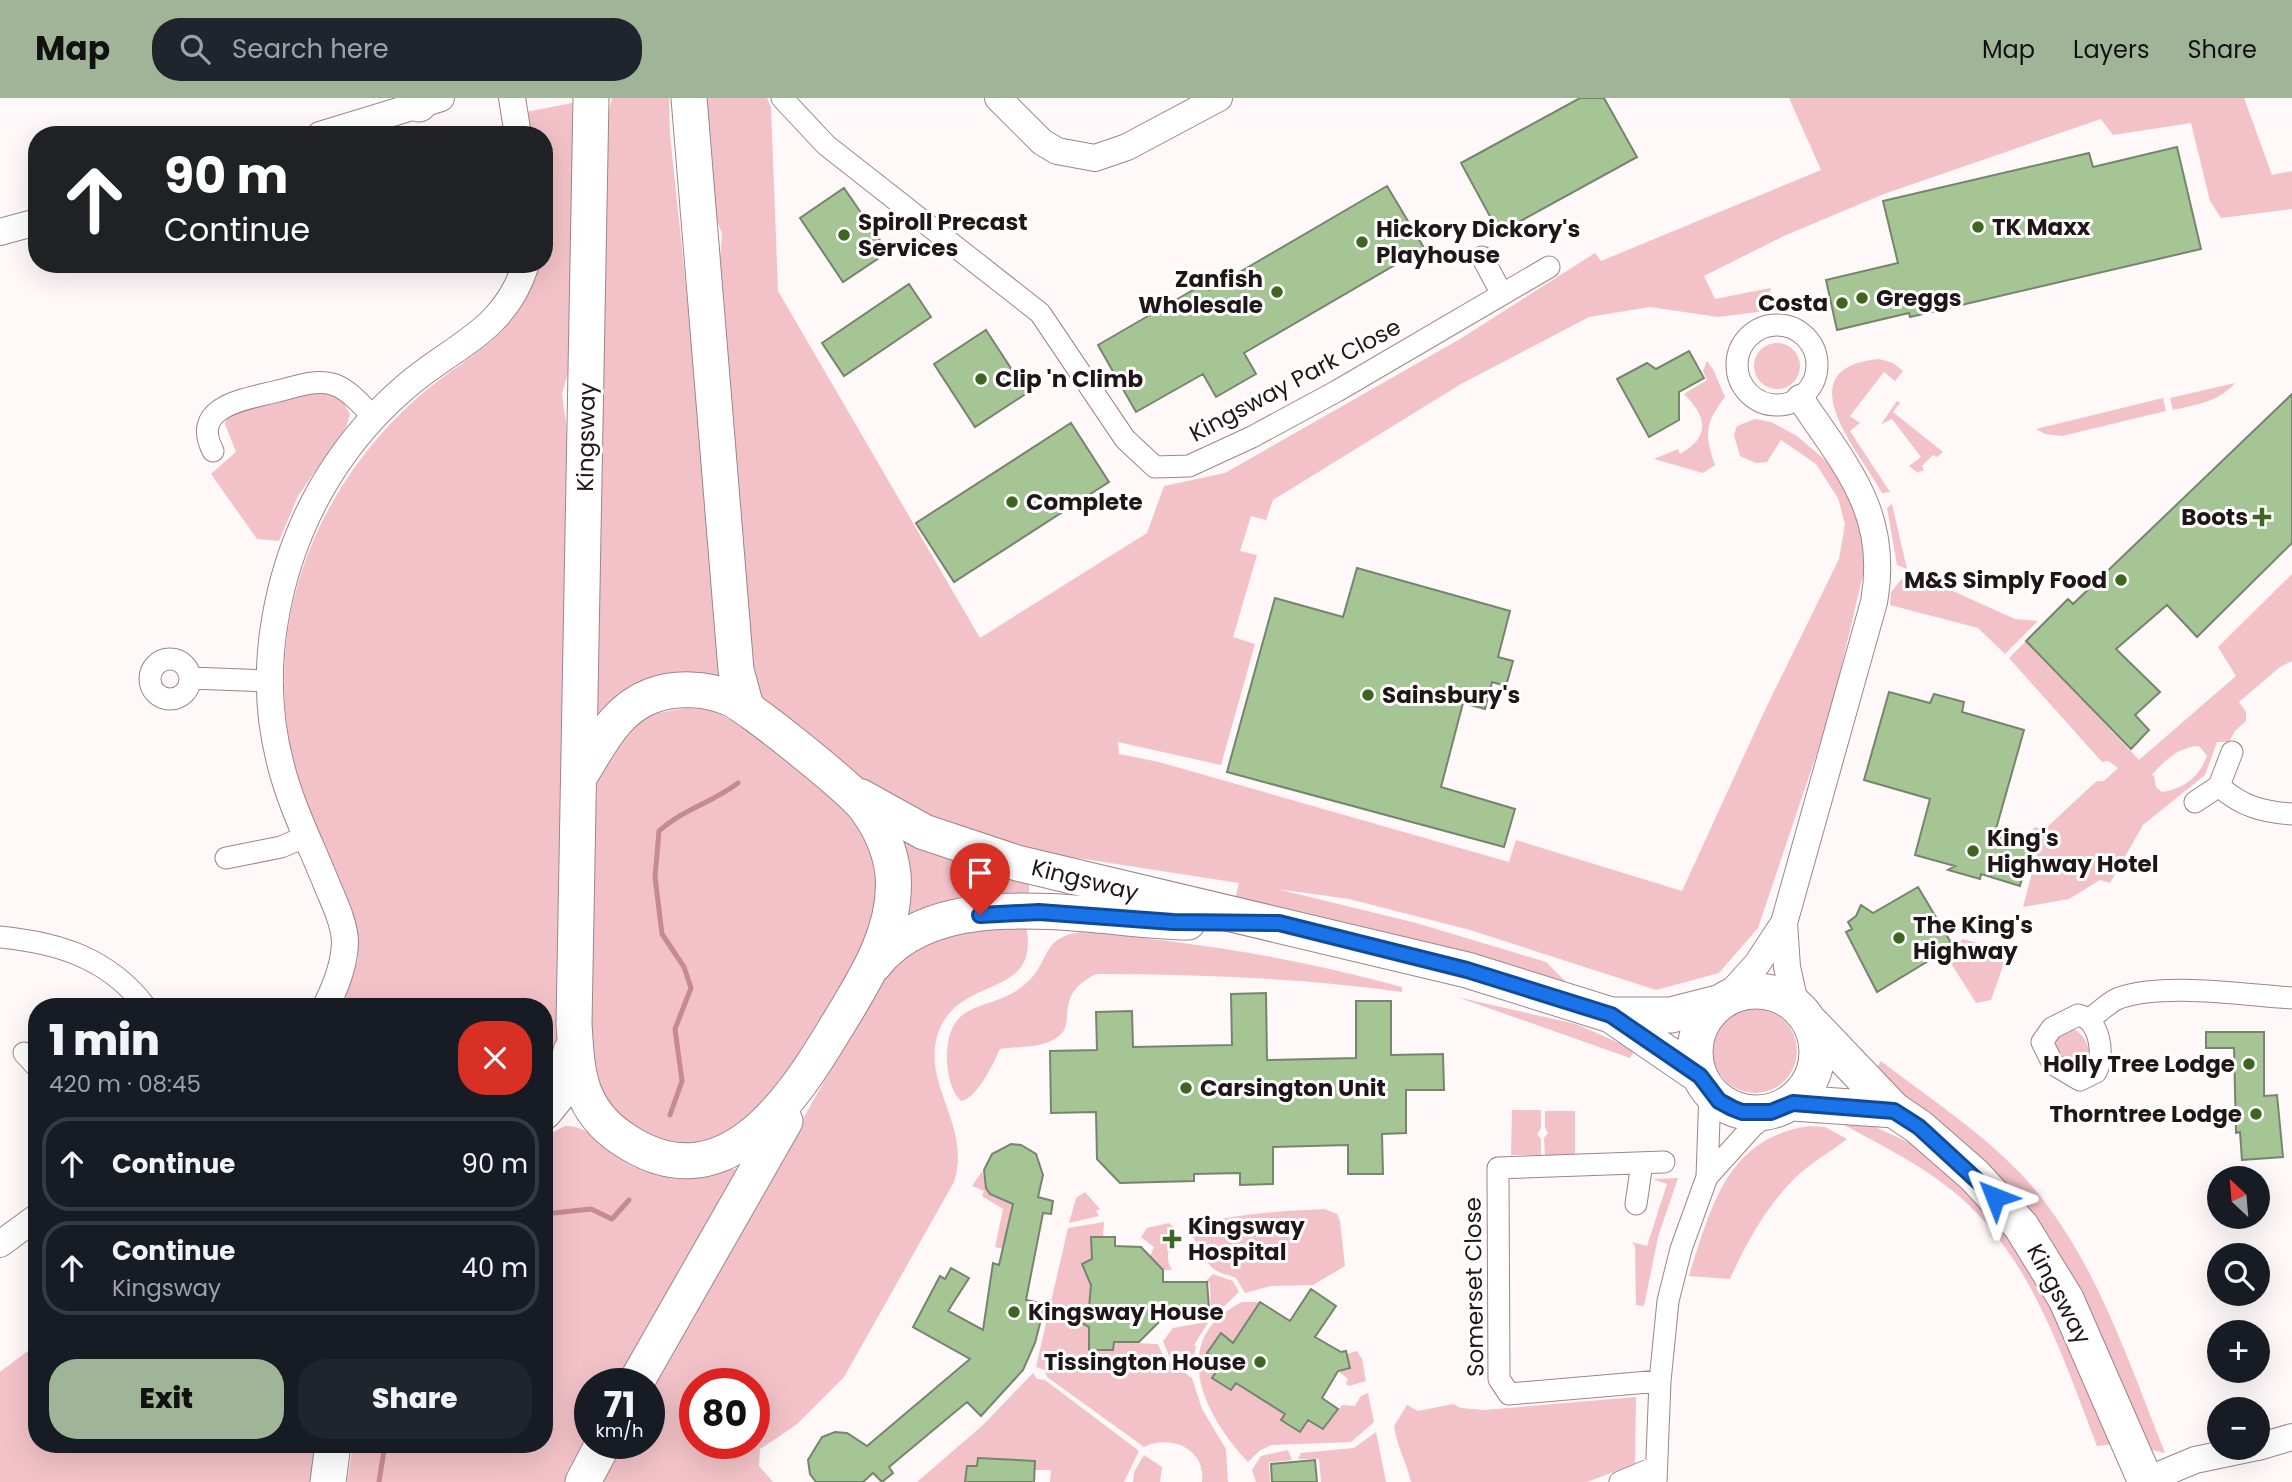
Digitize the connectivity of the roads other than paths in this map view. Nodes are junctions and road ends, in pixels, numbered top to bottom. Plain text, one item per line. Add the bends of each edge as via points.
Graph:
1 (512, 98) edge
2 (782, 98) edge
3 (998, 98) edge
4 (1219, 98) edge
5 (426, 100) edge
6 (689, 100) edge
7 (591, 109) edge
8 (347, 126) edge
9 (517, 126) edge
10 (28, 224) edge
11 (0, 232) edge
12 (1482, 257) dead end
13 (1549, 267) dead end
14 (522, 273) edge
15 (1502, 294) junction
16 (1800, 398) dead end
17 (374, 417) junction
18 (213, 451) dead end
19 (191, 678) dead end
20 (269, 681) junction
21 (746, 707) junction
22 (2232, 752) dead end
23 (826, 774) junction
24 (579, 777) junction
25 (2219, 786) junction
26 (2195, 802) dead end
27 (2292, 814) edge
28 (307, 836) junction
29 (226, 858) dead end
30 (1279, 923) junction
31 (1784, 923) junction
32 (0, 937) edge
33 (866, 977) junction
34 (138, 998) edge
35 (329, 998) edge
36 (2292, 998) edge
37 (1724, 999) junction
38 (1804, 1014) junction
39 (1611, 1015) junction
40 (2089, 1020) dead end
41 (574, 1024) junction
42 (807, 1077) junction
43 (1705, 1084) junction
44 (553, 1101) edge
45 (1782, 1108) junction
46 (1894, 1111) junction
47 (1664, 1162) dead end
48 (1642, 1163) junction
49 (1707, 1177) junction
50 (1636, 1204) dead end
51 (28, 1224) edge
52 (0, 1244) edge
53 (644, 1368) edge
54 (1660, 1381) junction
55 (2292, 1437) edge
56 (2270, 1443) edge
57 (332, 1453) edge
58 (2207, 1457) edge
59 (595, 1459) edge
60 (1656, 1474) edge
61 (2156, 1477) edge
62 (328, 1482) edge
63 (583, 1482) edge
64 (1620, 1482) edge

1 - 9 street
2 - 15 street, Kingsway Park Close via 826,145 1040,313 1125,439 1155,467 1205,461 1337,391
3 - 4 street via 1042,142 1057,151 1096,158 1127,147
5 - 8 street
6 - 21 highway via 736,670
7 - 24 highway, Kingsway
10 - 11 street
12 - 15 street
13 - 15 street, Kingsway Park Close
14 - 17 street via 512,297 487,330 405,387
16 - 31 street via 1863,495 1879,565 1874,602
17 - 18 street via 335,384 313,383 223,407 207,429
17 - 20 street via 330,471 297,536 275,621
19 - 20 street
20 - 28 street via 280,763
21 - 23 highway
21 - 24 highway via 706,691 649,697 619,717
22 - 25 street
23 - 30 highway, Kingsway via 924,832 1005,859
23 - 33 highway via 862,804 889,851 894,892 889,920
24 - 41 highway, Kingsway
25 - 26 street
25 - 27 street via 2256,810
28 - 29 street via 281,847
28 - 35 street via 344,934 341,968
30 - 33 highway, Kingsway via 1173,922 1039,912 980,915 918,930 895,944
30 - 39 highway, Kingsway via 1467,970
31 - 37 street via 1757,964
31 - 38 street via 1787,967
32 - 34 street via 85,956 123,980
33 - 42 highway
36 - 40 street via 2137,993 2116,999
37 - 38 highway via 1745,991 1771,992
37 - 39 highway, Kingsway via 1671,1015
37 - 43 highway via 1706,1016 1698,1035 1695,1054
38 - 45 highway via 1816,1059 1812,1075
38 - 46 highway, Kingsway
39 - 43 highway, Kingsway
41 - 42 highway via 578,1079 593,1110 613,1133 652,1154 690,1159 714,1156 739,1145 768,1125
41 - 44 highway via 567,1077
42 - 53 highway
43 - 45 highway via 1742,1112
43 - 49 street
45 - 46 highway, Kingsway
45 - 49 street via 1753,1126
46 - 61 highway, Kingsway via 1973,1175 2021,1226 2045,1260
47 - 48 street, Somerset Close
48 - 50 street
48 - 54 street, Somerset Close via 1498,1168 1499,1379 1509,1394
49 - 54 street via 1668,1301
51 - 52 street
54 - 60 street
55 - 56 street
57 - 62 highway
58 - 61 street
59 - 63 highway
60 - 64 street

